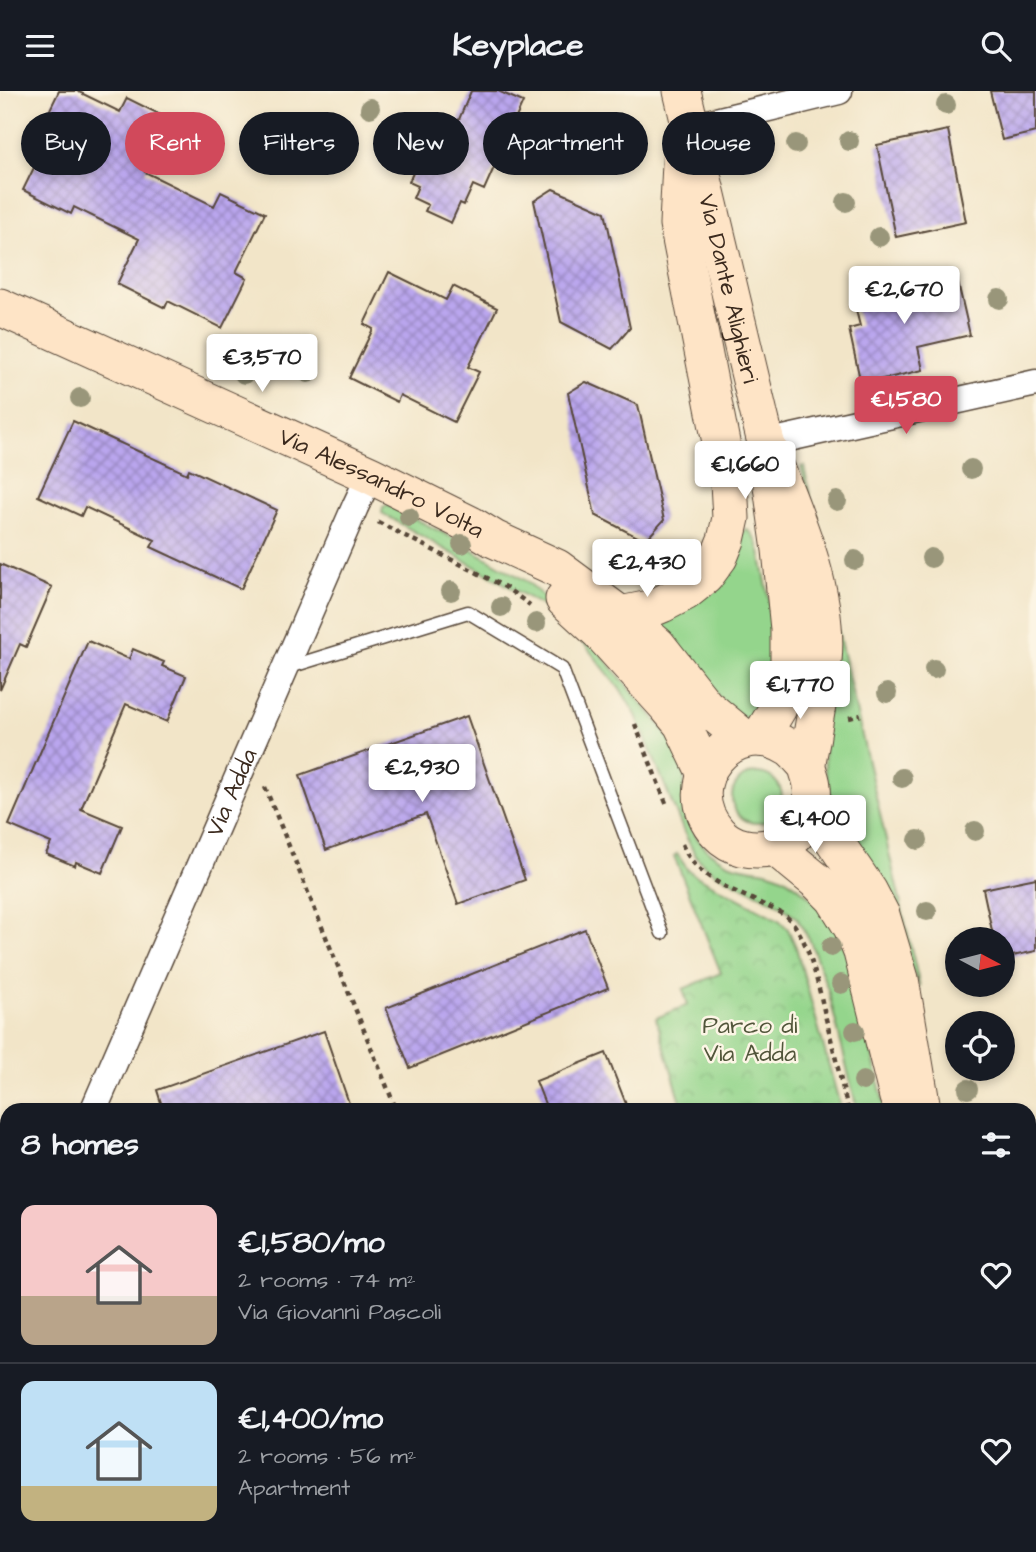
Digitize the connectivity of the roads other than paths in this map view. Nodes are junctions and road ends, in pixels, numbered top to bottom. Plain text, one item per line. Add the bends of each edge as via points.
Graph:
1 (839, 91) edge
2 (686, 106) edge
3 (0, 307) edge
4 (1036, 383) edge
5 (766, 443) junction
6 (729, 483) junction
7 (362, 491) junction
8 (494, 539) junction
9 (781, 550) junction
10 (620, 615) junction
11 (285, 668) junction
12 (752, 739) junction
13 (807, 766) junction
14 (706, 774) junction
15 (810, 813) junction
16 (775, 846) junction
17 (662, 933) dead end
18 (96, 1103) edge
19 (900, 1103) edge
20 (921, 1103) edge

1 - 2 street
2 - 5 main road, Via Dante Alighieri
2 - 6 main road via 678,224
3 - 7 main road, Via Alessandro Volta
4 - 5 street
5 - 9 main road
5 - 13 main road via 796,519 822,609 823,661
6 - 9 main road via 754,508
6 - 10 main road via 729,529 719,557 705,576 662,604
7 - 8 main road, Via Alessandro Volta via 471,525
7 - 11 street, Via Adda
8 - 10 main road via 556,568
8 - 14 main road via 599,631 646,682 682,725
9 - 12 main road via 789,663 778,708
10 - 12 main road via 657,645 705,706
11 - 17 lane via 468,612 562,669
11 - 18 street, Via Adda
12 - 13 main road via 770,739 789,748
12 - 14 main road via 731,744 711,762
13 - 15 main road via 812,786
14 - 16 main road via 705,813 721,836 748,849
15 - 16 main road via 801,829
15 - 20 main road via 833,839 881,915 900,979
16 - 19 main road via 834,898 852,927

